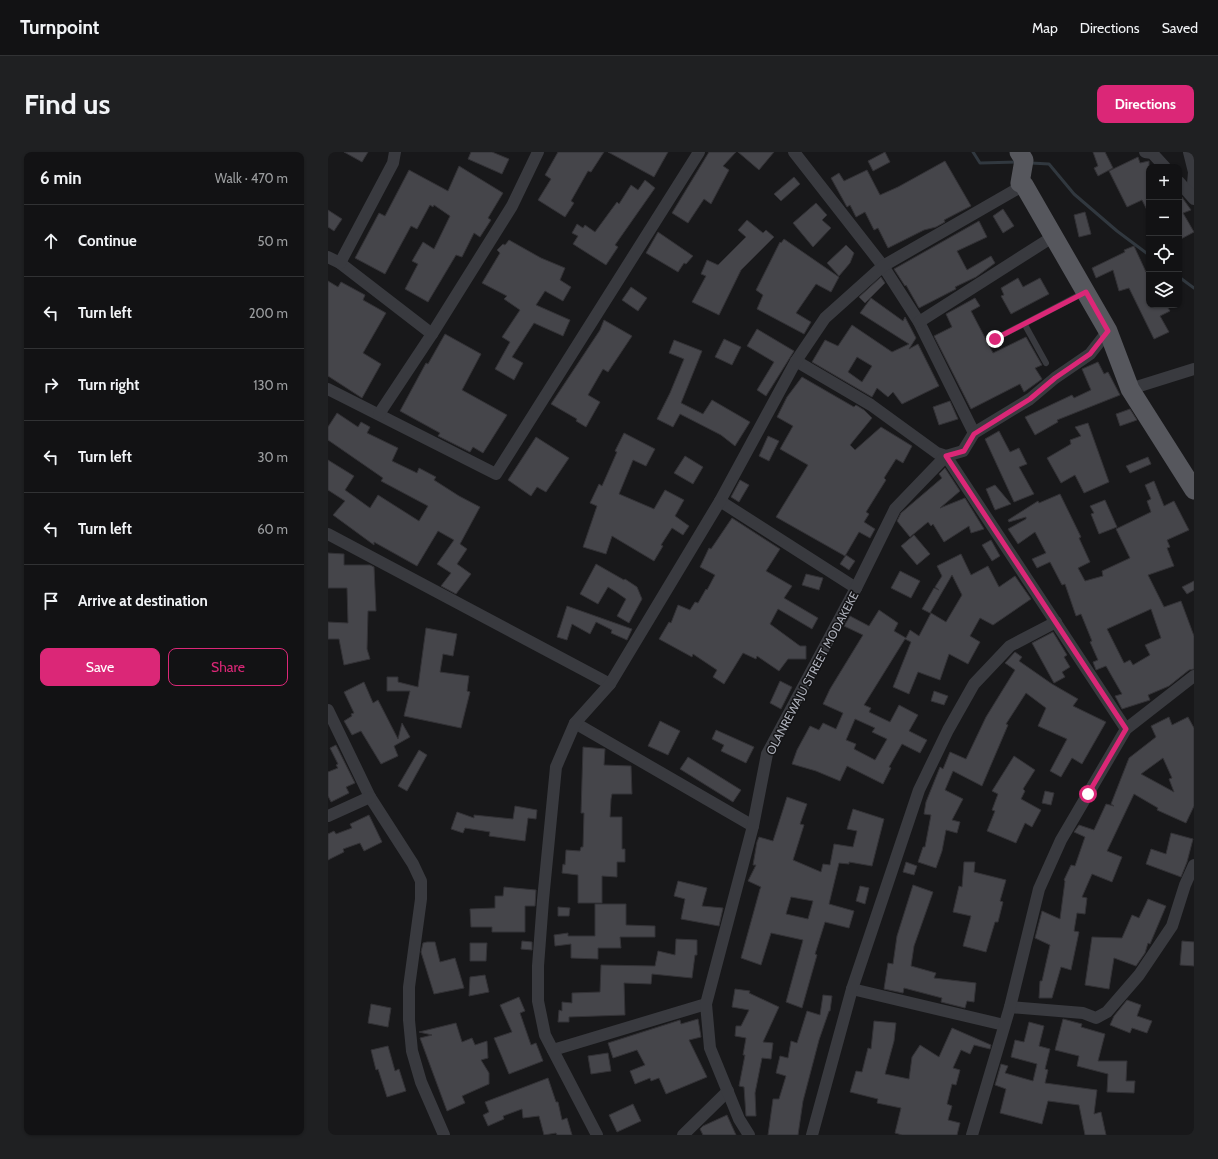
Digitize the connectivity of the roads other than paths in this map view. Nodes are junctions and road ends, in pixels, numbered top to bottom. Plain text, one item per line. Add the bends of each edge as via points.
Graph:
1 (395, 152) edge
2 (538, 152) edge
3 (699, 152) edge
4 (794, 152) edge
5 (1145, 152) edge
6 (1189, 152) edge
7 (1022, 156) edge
8 (1162, 164) edge
9 (1022, 184) junction
10 (1182, 185) edge
11 (1193, 198) edge
12 (1054, 236) junction
13 (328, 258) edge
14 (340, 263) junction
15 (882, 266) junction
16 (1086, 292) junction
17 (919, 322) junction
18 (1025, 325) junction
19 (1108, 331) junction
20 (432, 334) junction
21 (995, 339) dead end
22 (796, 361) junction
23 (1046, 363) dead end
24 (1194, 369) edge
25 (328, 389) edge
26 (1130, 389) junction
27 (379, 414) junction
28 (974, 434) junction
29 (946, 456) junction
30 (1194, 490) edge
31 (720, 501) junction
32 (329, 537) edge
33 (856, 588) junction
34 (1056, 622) junction
35 (1194, 676) edge
36 (610, 684) junction
37 (328, 710) edge
38 (575, 723) junction
39 (1126, 729) junction
40 (370, 797) junction
41 (328, 816) edge
42 (753, 826) junction
43 (1194, 865) edge
44 (852, 989) junction
45 (706, 1004) junction
46 (1010, 1007) junction
47 (1004, 1025) junction
48 (553, 1050) junction
49 (728, 1091) junction
50 (444, 1135) edge
51 (597, 1135) edge
52 (683, 1135) edge
53 (749, 1135) edge
54 (812, 1135) edge
55 (972, 1135) edge

1 - 14 street via 393,162
2 - 20 street via 512,206
3 - 27 street via 496,474
4 - 15 street
5 - 8 street via 1152,153
6 - 11 street via 1194,172
7 - 9 main road
9 - 12 main road
9 - 15 street
10 - 11 street
12 - 16 main road
12 - 17 street
13 - 14 street
14 - 20 street
15 - 17 street
15 - 22 street via 825,318
16 - 18 lane
16 - 19 main road
17 - 28 street
18 - 21 lane
18 - 23 lane
19 - 26 main road
19 - 28 street, OLANREWAJU STREET MODAKEKE via 1090,354 1030,399
20 - 27 street
22 - 29 street via 871,406 937,453
22 - 31 street
24 - 26 street
25 - 27 street
26 - 30 main road
28 - 29 street, OLANREWAJU STREET MODAKEKE via 964,451
29 - 33 street, OLANREWAJU STREET MODAKEKE via 895,509
29 - 34 street
31 - 33 street
31 - 36 street
32 - 36 street
33 - 42 street, OLANREWAJU STREET MODAKEKE via 767,754
34 - 39 street
34 - 44 street via 1010,646 974,684 948,730 919,790
35 - 39 street
36 - 38 street
37 - 40 street
38 - 42 street
38 - 48 street via 556,767 538,966 538,1001 545,1035
39 - 46 street via 1061,840 1039,889
40 - 41 street
40 - 50 street via 413,864 420,881 421,899 408,987 409,1020 412,1051 420,1082
42 - 45 street, OLANREWAJU STREET MODAKEKE
43 - 46 street via 1172,926 1139,975 1107,1012 1096,1018 1083,1013
44 - 47 street
44 - 54 street
45 - 48 street
45 - 49 street, OLANREWAJU STREET MODAKEKE via 710,1048
46 - 47 street
47 - 55 street
48 - 51 street
49 - 52 street
49 - 53 street, OLANREWAJU STREET MODAKEKE via 739,1119

